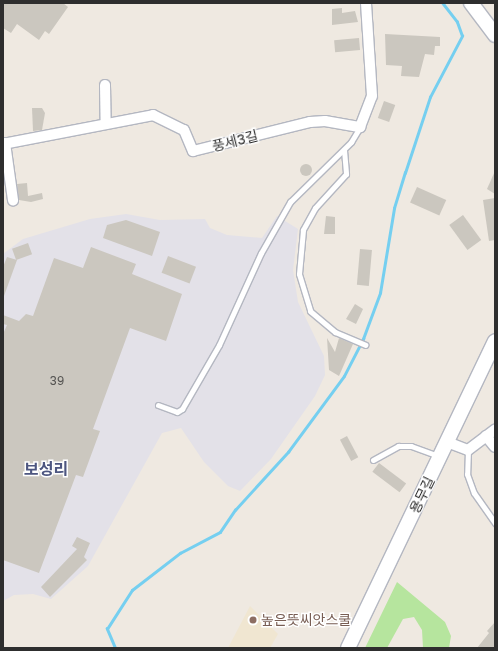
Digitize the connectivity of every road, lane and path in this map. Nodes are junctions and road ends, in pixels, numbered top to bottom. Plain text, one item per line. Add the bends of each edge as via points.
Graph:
1 (366, 3) edge
2 (470, 3) edge
3 (495, 35) edge
4 (104, 85) dead end
5 (106, 124) junction
6 (360, 127) junction
7 (4, 143) edge
8 (344, 150) junction
9 (12, 200) dead end
10 (495, 341) edge
11 (364, 345) dead end
12 (158, 405) dead end
13 (495, 430) edge
14 (486, 436) junction
15 (447, 442) junction
16 (495, 447) edge
17 (468, 450) junction
18 (440, 456) junction
19 (373, 460) dead end
20 (495, 523) edge
21 (348, 648) edge

1 - 6 street via 372,96
2 - 3 street
4 - 5 street
5 - 6 street, 풍세3길 via 153,115 184,130 193,151 310,122
5 - 7 street, 풍세3길
6 - 8 lane
7 - 9 street
8 - 11 lane via 346,174 315,208 303,230 299,274 310,311 323,325
8 - 12 lane via 290,202 261,254 220,345 182,409 177,412
10 - 15 street, 용무길
13 - 14 street
14 - 16 street
14 - 17 street
15 - 17 street
15 - 18 street, 용무길
17 - 20 lane via 466,474 474,493
18 - 19 lane via 411,446 398,446
18 - 21 street, 용무길

